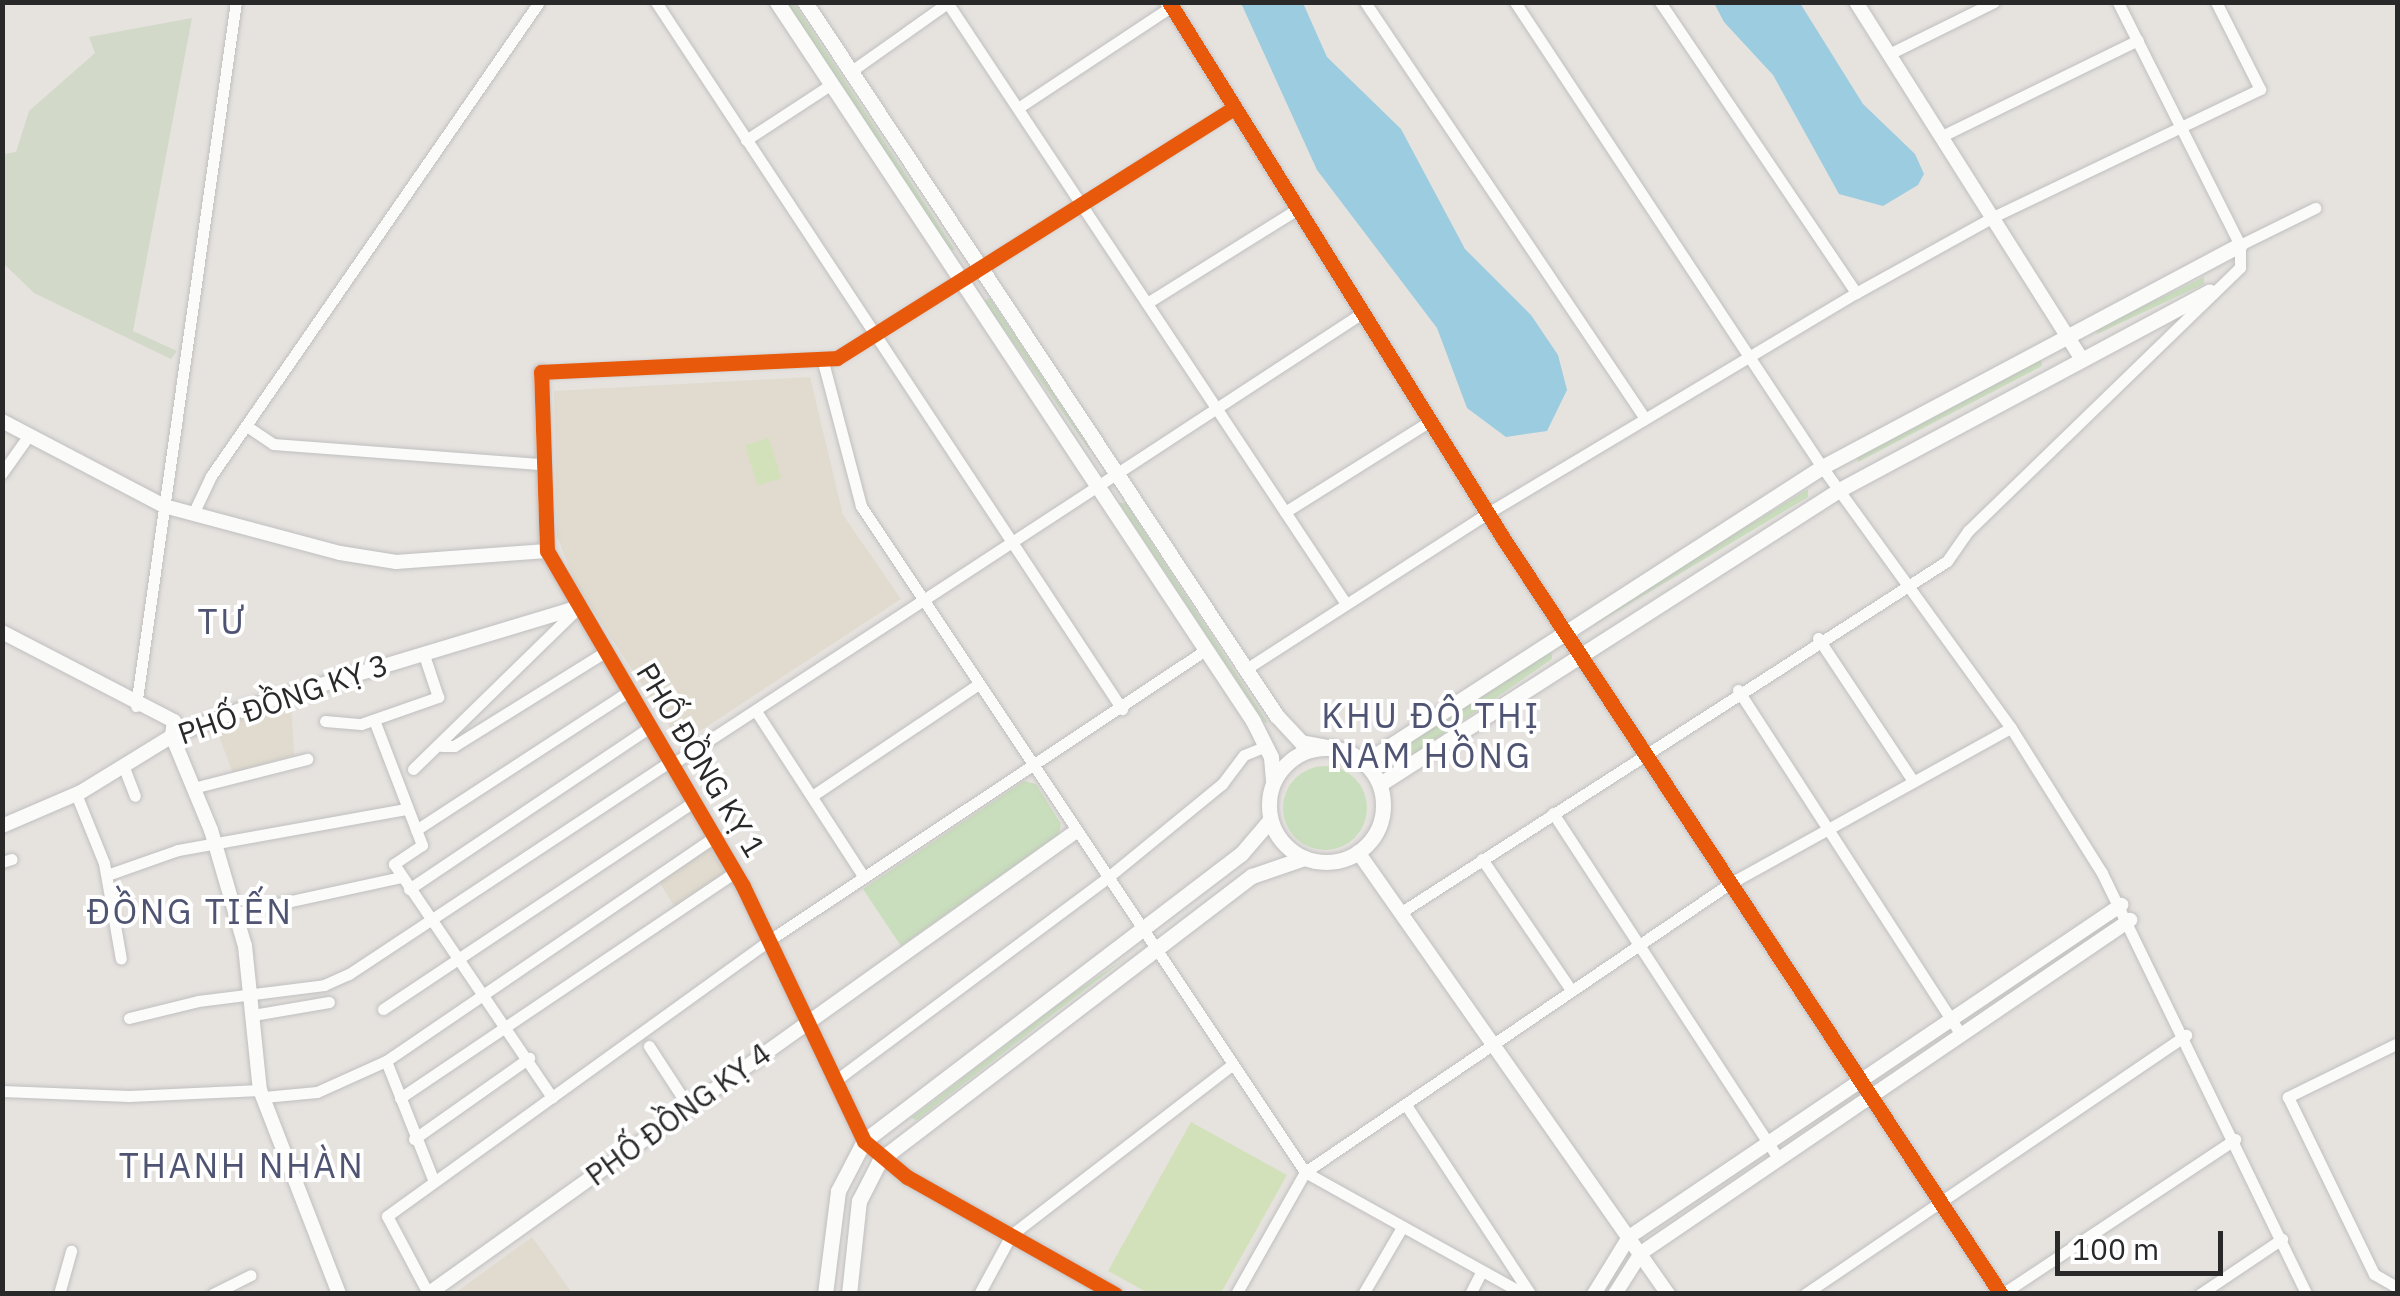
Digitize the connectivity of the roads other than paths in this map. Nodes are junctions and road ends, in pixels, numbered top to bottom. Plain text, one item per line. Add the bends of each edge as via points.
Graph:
1 (236, 2) edge
2 (540, 2) edge
3 (656, 2) edge
4 (777, 2) edge
5 (805, 2) edge
6 (1364, 2) edge
7 (1514, 2) edge
8 (1660, 2) edge
9 (1856, 2) edge
10 (1994, 2) edge
11 (2118, 2) edge
12 (2216, 2) edge
13 (948, 3) edge
14 (1168, 4) edge
15 (2138, 40) junction
16 (1889, 54) junction
17 (850, 72) junction
18 (830, 86) junction
19 (1018, 108) junction
20 (1231, 110) junction
21 (2183, 130) junction
22 (1942, 136) junction
23 (746, 140) junction
24 (1083, 206) junction
25 (2315, 208) dead end
26 (1296, 210) junction
27 (1993, 217) junction
28 (2240, 245) junction
29 (981, 271) junction
30 (961, 285) junction
31 (2209, 292) junction
32 (1856, 293) junction
33 (1147, 303) junction
34 (1362, 313) junction
35 (2068, 332) junction
36 (876, 338) junction
37 (1748, 355) junction
38 (2082, 360) junction
39 (823, 362) junction
40 (541, 372) joint
41 (1215, 406) junction
42 (1644, 417) junction
43 (2, 420) edge
44 (1430, 421) junction
45 (248, 427) junction
46 (29, 435) junction
47 (542, 464) junction
48 (1822, 467) junction
49 (1114, 472) junction
50 (2, 473) edge
51 (1095, 484) junction
52 (1838, 490) junction
53 (164, 506) junction
54 (1285, 512) junction
55 (1488, 513) junction
56 (193, 514) junction
57 (1008, 541) junction
58 (546, 551) junction
59 (1903, 584) junction
60 (921, 600) junction
61 (1346, 604) junction
62 (579, 606) junction
63 (1566, 628) junction
64 (2, 632) edge
65 (1818, 638) junction
66 (1580, 651) junction
67 (423, 652) junction
68 (605, 652) junction
69 (1204, 652) junction
70 (1246, 669) junction
71 (978, 685) junction
72 (1738, 690) junction
73 (628, 692) junction
74 (136, 706) junction
75 (1122, 708) junction
76 (756, 711) junction
77 (374, 720) junction
78 (326, 722) dead end
79 (650, 728) junction
80 (2011, 728) junction
81 (172, 736) junction
82 (442, 746) junction
83 (1266, 746) junction
84 (1331, 748) junction
85 (1643, 752) junction
86 (307, 759) dead end
87 (1365, 762) junction
88 (670, 763) junction
89 (123, 765) junction
90 (1034, 766) junction
91 (413, 769) dead end
92 (1913, 780) junction
93 (1274, 781) junction
94 (1380, 784) junction
95 (193, 788) junction
96 (76, 794) junction
97 (134, 796) dead end
98 (812, 796) junction
99 (693, 802) junction
100 (407, 810) junction
101 (1553, 813) junction
102 (1270, 820) junction
103 (2, 826) edge
104 (1826, 828) junction
105 (416, 830) junction
106 (1075, 832) junction
107 (714, 838) junction
108 (215, 844) junction
109 (1358, 852) junction
110 (1304, 858) junction
111 (1482, 860) junction
112 (735, 872) junction
113 (107, 874) junction
114 (401, 877) junction
115 (864, 877) junction
116 (1107, 878) junction
117 (1729, 884) junction
118 (408, 889) junction
119 (2121, 904) junction
120 (236, 914) junction
121 (1400, 914) junction
122 (2130, 920) junction
123 (432, 922) junction
124 (1141, 928) junction
125 (771, 940) junction
126 (1638, 945) junction
127 (1155, 946) junction
128 (121, 959) dead end
129 (458, 961) junction
130 (1571, 990) junction
131 (482, 994) junction
132 (251, 996) junction
133 (329, 1002) dead end
134 (383, 1009) dead end
135 (253, 1015) junction
136 (129, 1018) dead end
137 (1950, 1018) junction
138 (810, 1022) junction
139 (508, 1024) junction
140 (1960, 1034) junction
141 (2186, 1035) junction
142 (1491, 1044) junction
143 (2398, 1044) edge
144 (649, 1046) dead end
145 (529, 1058) junction
146 (386, 1061) junction
147 (1232, 1065) junction
148 (836, 1080) junction
149 (1859, 1082) junction
150 (2, 1091) edge
151 (262, 1094) junction
152 (552, 1097) junction
153 (1868, 1097) junction
154 (400, 1098) junction
155 (1406, 1105) junction
156 (688, 1106) junction
157 (2234, 1138) junction
158 (414, 1139) junction
159 (864, 1140) junction
160 (1766, 1141) junction
161 (1777, 1156) junction
162 (880, 1160) junction
163 (1306, 1172) junction
164 (433, 1179) junction
165 (1938, 1201) junction
166 (1401, 1230) junction
167 (1011, 1235) junction
168 (1629, 1237) junction
169 (2282, 1239) junction
170 (71, 1250) dead end
171 (1640, 1253) junction
172 (1481, 1272) junction
173 (251, 1275) dead end
174 (2398, 1288) edge
175 (428, 1293) edge
176 (59, 1294) edge
177 (212, 1294) edge
178 (339, 1294) edge
179 (824, 1294) edge
180 (849, 1294) edge
181 (979, 1294) edge
182 (1115, 1294) edge
183 (1236, 1294) edge
184 (1363, 1294) edge
185 (1470, 1294) edge
186 (1527, 1294) edge
187 (1594, 1294) edge
188 (1615, 1294) edge
189 (1668, 1294) edge
190 (1805, 1294) edge
191 (2001, 1294) edge
192 (2200, 1294) edge
193 (2306, 1294) edge

1 - 53 street
2 - 45 street
3 - 23 street
4 - 18 main road
5 - 17 main road
6 - 42 street
7 - 37 street
8 - 32 street
9 - 16 street
10 - 16 street
11 - 15 street
12 - 21 street via 2260,89
13 - 17 street
13 - 19 street
14 - 19 street
14 - 20 street
15 - 21 street
15 - 22 street
16 - 22 street
17 - 29 main road
18 - 23 street
18 - 30 main road
19 - 24 street
20 - 24 street
20 - 26 street
21 - 27 street
21 - 28 street
22 - 27 street
23 - 36 street
24 - 29 street
24 - 33 street
25 - 28 street
26 - 33 street
26 - 34 street
27 - 32 street
27 - 35 street
28 - 31 street via 2240,267
28 - 35 main road
29 - 30 street
29 - 49 main road
30 - 36 street
30 - 51 main road
31 - 38 main road
31 - 59 street via 1968,530 1947,561
32 - 37 street
33 - 41 street
34 - 41 street
34 - 44 street
35 - 38 street
35 - 48 main road
36 - 39 street
36 - 57 street
37 - 42 street
37 - 48 street
38 - 52 main road
39 - 40 street
39 - 60 street via 852,491
40 - 47 street, PHỐ ĐỒNG KỴ 1
41 - 49 street
41 - 54 street
42 - 55 street
43 - 46 street
44 - 54 street
44 - 55 street
45 - 47 street via 273,444
45 - 56 street via 210,476
46 - 50 street
46 - 53 street
47 - 58 street, PHỐ ĐỒNG KỴ 1
48 - 52 street
48 - 63 main road
49 - 51 street
49 - 70 main road
51 - 57 street
51 - 69 main road
52 - 59 street
52 - 66 main road
53 - 56 street
53 - 74 street
54 - 61 street
55 - 61 street
55 - 63 street
56 - 58 street via 396,562
57 - 60 street
57 - 75 street
58 - 62 street, PHỐ ĐỒNG KỴ 1
59 - 65 street
59 - 80 street
60 - 71 street
60 - 76 street
61 - 70 street
62 - 67 street, PHỐ ĐỒNG KỴ 3
62 - 68 street, PHỐ ĐỒNG KỴ 1
62 - 82 street
63 - 66 street
63 - 87 main road
64 - 74 street
65 - 72 street
65 - 92 street
66 - 85 street
66 - 94 main road
67 - 77 street via 438,697
67 - 81 street, PHỐ ĐỒNG KỴ 3
68 - 73 street, PHỐ ĐỒNG KỴ 1
68 - 82 street via 454,746
69 - 75 street
69 - 83 main road
70 - 84 main road via 1295,737
71 - 90 street
71 - 98 street
72 - 85 street
72 - 104 street
73 - 79 street, PHỐ ĐỒNG KỴ 1
73 - 105 street
74 - 81 street via 174,721
75 - 90 street
76 - 88 street
76 - 98 street
77 - 78 street
77 - 100 street
79 - 88 street, PHỐ ĐỒNG KỴ 1
79 - 118 street
80 - 92 street
80 - 119 street
81 - 89 street, PHỐ ĐỒNG KỴ 3
81 - 95 street
82 - 91 street
83 - 93 main road
83 - 116 street via 1244,756 1222,784
84 - 87 main road
84 - 93 main road via 1300,754
85 - 101 street
85 - 117 street
86 - 95 street
87 - 94 main road
88 - 99 street, PHỐ ĐỒNG KỴ 1
88 - 123 street
89 - 96 street, PHỐ ĐỒNG KỴ 3
89 - 97 street
90 - 106 street
90 - 115 street
92 - 104 street
93 - 102 main road
94 - 109 main road via 1382,818
95 - 108 street
96 - 103 street, PHỐ ĐỒNG KỴ 3
96 - 113 street
98 - 115 street
99 - 107 street, PHỐ ĐỒNG KỴ 1
99 - 129 street
100 - 105 street
100 - 108 street
101 - 111 street
101 - 126 street
102 - 110 main road via 1280,840
102 - 124 main road via 1241,854
104 - 117 street
104 - 137 street
105 - 114 street via 422,845 394,864
106 - 116 street
106 - 138 street, PHỐ ĐỒNG KỴ 4
107 - 112 street, PHỐ ĐỒNG KỴ 1
107 - 131 street
108 - 113 street
108 - 120 street
109 - 110 main road via 1332,862
109 - 121 street
110 - 127 main road via 1252,876
111 - 121 street
111 - 130 street
112 - 125 street, PHỐ ĐỒNG KỴ 1
112 - 139 street
113 - 128 street
114 - 118 street
114 - 120 street
115 - 125 street
116 - 124 street
116 - 148 street
117 - 126 street
117 - 149 street
118 - 123 street
119 - 122 street
119 - 137 street
120 - 132 street
121 - 142 street
122 - 140 street
122 - 141 street
123 - 129 street
123 - 132 street via 324,984
124 - 127 street
124 - 159 main road
125 - 138 street, PHỐ ĐỒNG KỴ 1
125 - 152 street
126 - 130 street
126 - 160 street
127 - 147 street
127 - 162 main road
129 - 131 street
129 - 134 street
130 - 142 street
131 - 139 street
131 - 146 street
132 - 135 street
132 - 136 street
133 - 135 street
135 - 151 street
137 - 140 street
137 - 149 street
138 - 148 street, PHỐ ĐỒNG KỴ 1
138 - 156 street, PHỐ ĐỒNG KỴ 4
139 - 145 street
139 - 154 street
140 - 153 street
141 - 157 street
141 - 165 street
142 - 155 street
142 - 168 street
143 - 174 street via 2288,1097 2374,1274
144 - 156 street
145 - 152 street
145 - 158 street
146 - 151 street via 317,1092
146 - 154 street
147 - 163 street
147 - 167 street
148 - 159 street, PHỐ ĐỒNG KỴ 1
149 - 153 street
149 - 160 street
150 - 151 street
151 - 178 street
152 - 164 street
153 - 161 street
153 - 165 street
154 - 158 street
155 - 163 street
155 - 186 street
156 - 175 street, PHỐ ĐỒNG KỴ 4
157 - 169 street
157 - 191 street
158 - 164 street
159 - 162 street, PHỐ ĐỒNG KỴ 1
159 - 179 main road via 838,1191
160 - 161 street
160 - 168 street
161 - 171 street
162 - 167 street
162 - 180 main road via 859,1201
163 - 166 street
163 - 183 street
164 - 175 street via 386,1216
165 - 190 street
165 - 191 street
166 - 172 street
166 - 184 street
167 - 181 street
167 - 182 street
168 - 171 street
168 - 187 street
169 - 192 street
169 - 193 street
170 - 176 street
171 - 188 street
171 - 189 street
172 - 185 street
172 - 186 street
173 - 177 street

